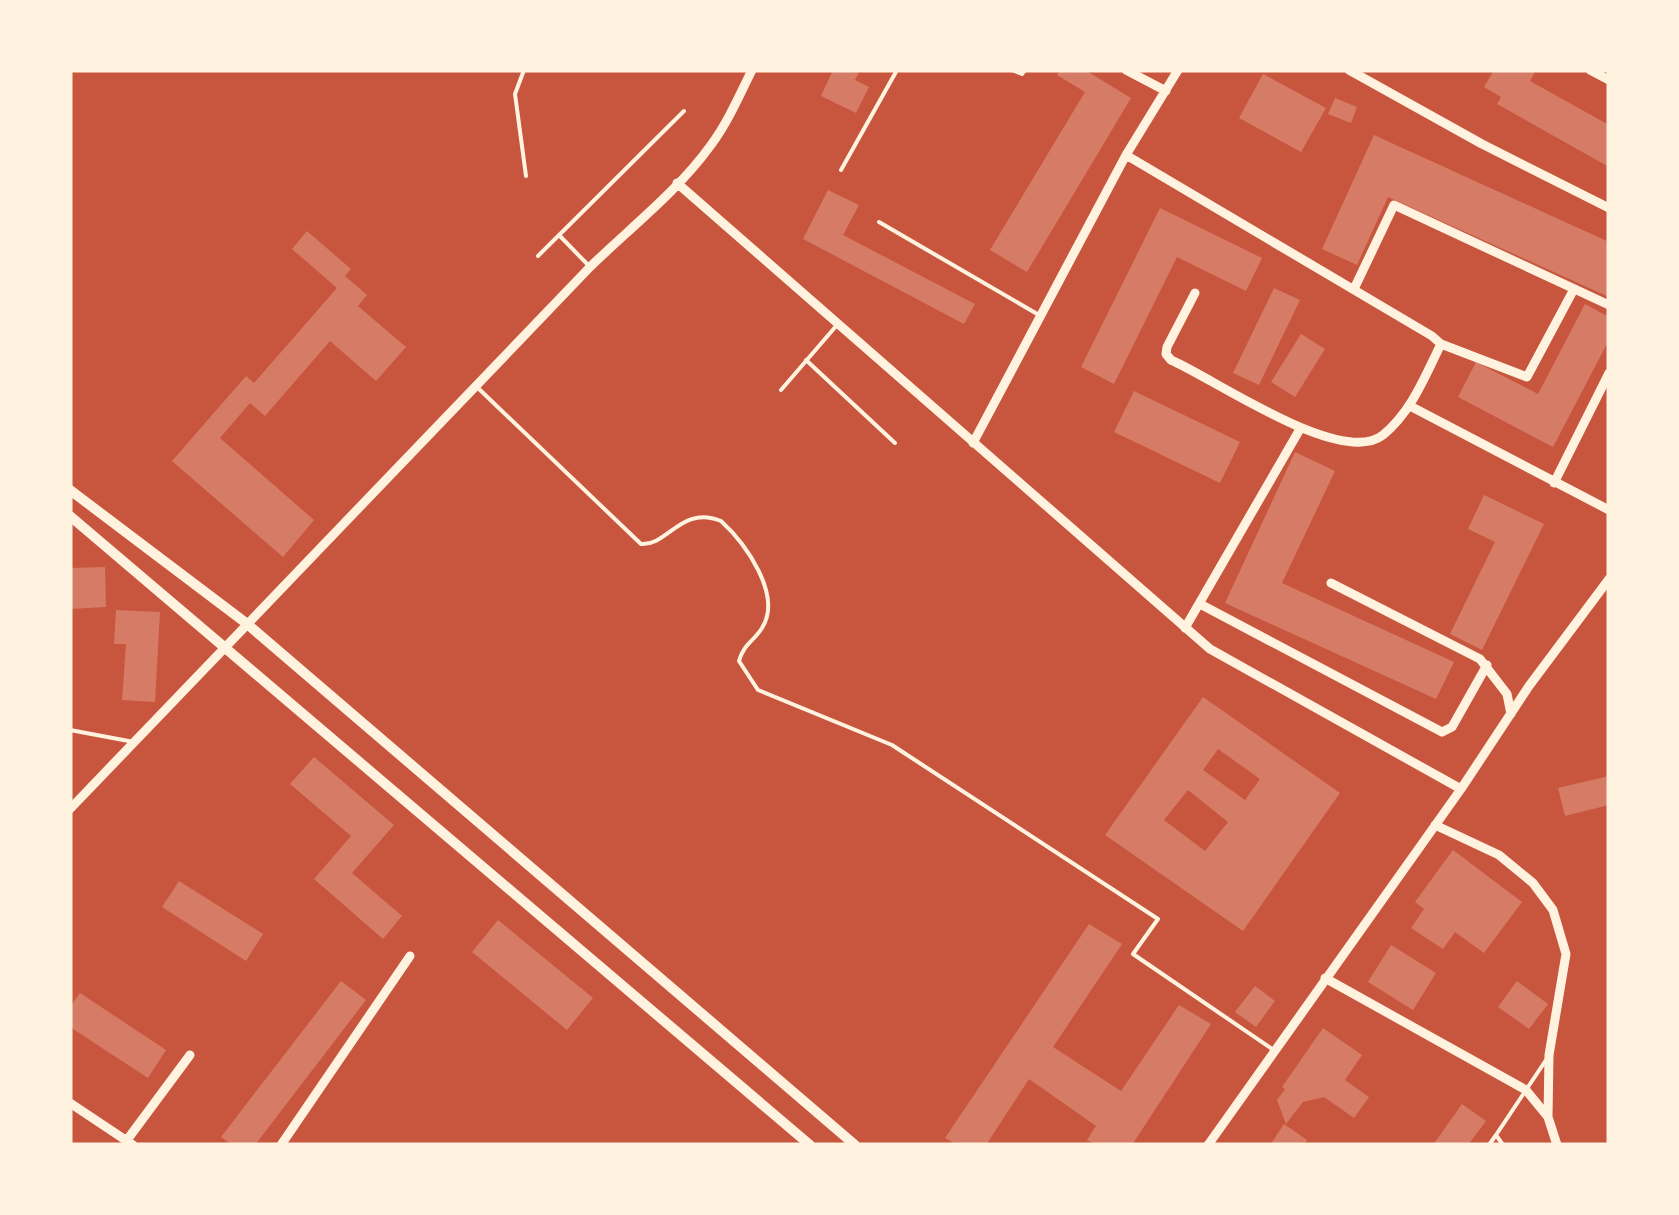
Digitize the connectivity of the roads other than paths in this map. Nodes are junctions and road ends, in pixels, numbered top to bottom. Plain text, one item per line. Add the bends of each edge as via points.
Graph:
1 (524, 70) edge
2 (752, 70) edge
3 (897, 70) edge
4 (1012, 70) edge
5 (1025, 70) edge
6 (1126, 70) edge
7 (1178, 70) edge
8 (1348, 70) edge
9 (1590, 70) edge
10 (1609, 80) edge
11 (1166, 91) junction
12 (684, 111) dead end
13 (1126, 154) junction
14 (841, 170) dead end
15 (526, 176) dead end
16 (677, 183) junction
17 (1609, 208) edge
18 (879, 222) dead end
19 (559, 235) junction
20 (538, 256) dead end
21 (590, 267) junction
22 (1354, 289) junction
23 (1574, 289) junction
24 (1194, 293) dead end
25 (1609, 305) edge
26 (1041, 316) junction
27 (839, 322) junction
28 (1441, 344) junction
29 (806, 360) junction
30 (1609, 373) edge
31 (475, 386) junction
32 (781, 390) dead end
33 (1410, 406) junction
34 (1300, 429) junction
35 (973, 442) junction
36 (895, 443) dead end
37 (1554, 483) junction
38 (70, 490) edge
39 (1609, 510) edge
40 (70, 516) edge
41 (1609, 579) edge
42 (1331, 583) dead end
43 (1200, 604) junction
44 (246, 622) junction
45 (1185, 628) junction
46 (225, 644) junction
47 (1487, 665) junction
48 (1511, 714) junction
49 (70, 730) edge
50 (134, 742) junction
51 (1460, 789) junction
52 (70, 810) edge
53 (1436, 825) junction
54 (410, 956) dead end
55 (1325, 978) junction
56 (1274, 1051) junction
57 (190, 1055) dead end
58 (1549, 1056) junction
59 (1526, 1090) junction
60 (70, 1103) edge
61 (1548, 1117) junction
62 (1496, 1135) junction
63 (130, 1143) edge
64 (281, 1145) edge
65 (810, 1145) edge
66 (855, 1145) edge
67 (1208, 1145) edge
68 (1490, 1145) edge
69 (1503, 1145) edge
70 (1557, 1145) edge

1 - 15 lane via 515,94
2 - 16 street via 728,120
3 - 14 lane
4 - 5 lane
6 - 11 street
7 - 11 street
8 - 17 street
9 - 10 street
11 - 13 street
12 - 19 lane
13 - 22 street
13 - 26 street
16 - 21 street
16 - 27 street
18 - 26 lane
19 - 20 lane
19 - 21 lane
21 - 31 street
22 - 23 street via 1394,205
22 - 28 street
23 - 25 street
23 - 28 street via 1527,377
24 - 34 street via 1166,354
26 - 35 street
27 - 29 lane
27 - 35 street
28 - 33 street
29 - 32 lane
29 - 36 lane
30 - 37 street
31 - 44 street
31 - 56 lane via 641,544 701,517 729,528 768,598 762,628 739,661 758,690 892,746 1158,919 1133,954
33 - 34 street via 1380,438 1353,443
33 - 37 street
34 - 43 street
35 - 45 street
37 - 39 street
38 - 44 street
40 - 46 street
41 - 48 street
42 - 47 street
43 - 45 street
43 - 47 street via 1442,732 1452,727
44 - 46 street
44 - 66 street
45 - 51 street via 1210,649
46 - 50 street
46 - 65 street
47 - 48 street via 1507,694
48 - 51 street
49 - 50 lane
50 - 52 street
51 - 53 street
53 - 55 street
53 - 58 street via 1499,855 1534,883 1553,910 1566,954
54 - 64 street
55 - 56 street
55 - 59 street
56 - 67 street
57 - 63 street
58 - 59 lane
58 - 61 street
59 - 61 street
59 - 62 lane
60 - 63 street
61 - 70 street
62 - 68 lane
62 - 69 lane

